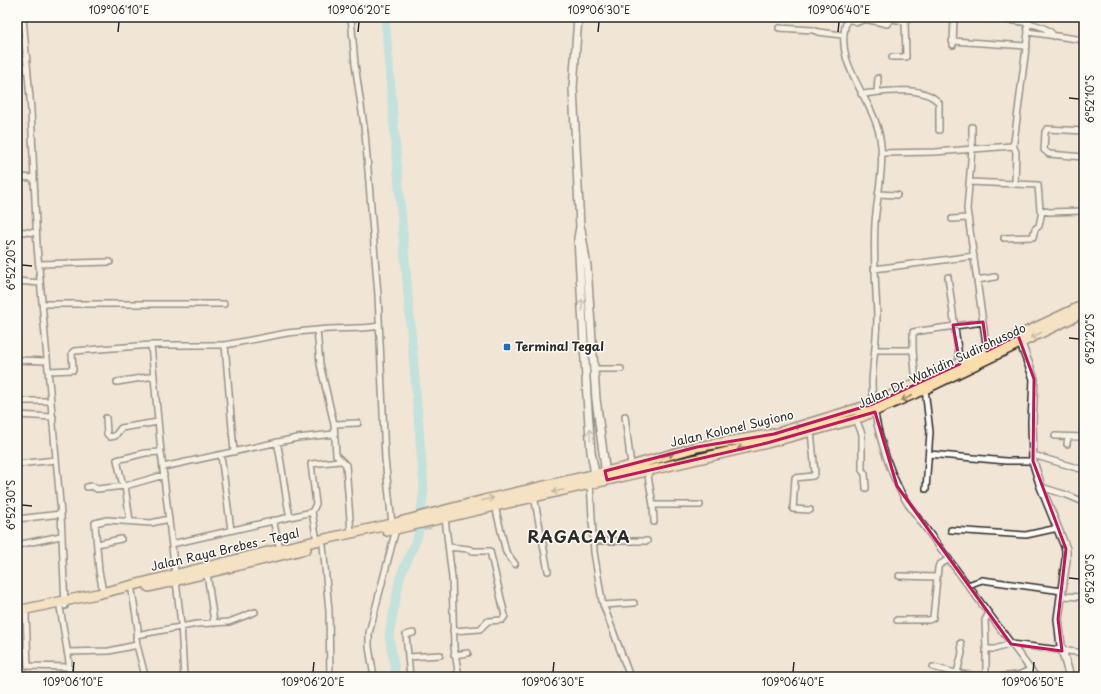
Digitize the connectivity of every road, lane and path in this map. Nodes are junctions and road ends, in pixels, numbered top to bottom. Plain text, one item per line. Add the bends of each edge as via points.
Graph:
1 (23, 17) edge
2 (351, 17) edge
3 (578, 17) edge
4 (910, 17) edge
5 (954, 17) edge
6 (971, 17) edge
7 (847, 18) edge
8 (1026, 20) edge
9 (905, 21) junction
10 (779, 28) dead end
11 (1028, 32) junction
12 (842, 35) junction
13 (1054, 36) junction
14 (1084, 40) edge
15 (1027, 46) junction
16 (892, 57) dead end
17 (878, 78) dead end
18 (877, 92) junction
19 (861, 94) junction
20 (972, 127) dead end
21 (939, 130) dead end
22 (1084, 131) edge
23 (1013, 145) junction
24 (972, 149) junction
25 (881, 153) junction
26 (1084, 157) edge
27 (17, 177) edge
28 (34, 178) junction
29 (969, 182) junction
30 (1015, 184) junction
31 (878, 194) junction
32 (897, 194) dead end
33 (1042, 211) junction
34 (1084, 211) edge
35 (968, 218) junction
36 (952, 219) dead end
37 (580, 227) junction
38 (17, 231) edge
39 (36, 233) junction
40 (1004, 238) dead end
41 (974, 256) junction
42 (110, 262) dead end
43 (39, 264) junction
44 (874, 270) junction
45 (948, 276) dead end
46 (995, 277) dead end
47 (977, 280) junction
48 (17, 281) edge
49 (40, 283) junction
50 (42, 304) junction
51 (224, 304) dead end
52 (1084, 305) edge
53 (1084, 312) edge
54 (983, 322) junction
55 (953, 325) junction
56 (379, 326) junction
57 (316, 330) junction
58 (1020, 339) junction
59 (151, 345) junction
60 (225, 345) junction
61 (875, 350) junction
62 (913, 350) junction
63 (987, 351) junction
64 (17, 360) edge
65 (47, 361) junction
66 (960, 364) junction
67 (593, 369) junction
68 (621, 369) dead end
69 (48, 371) junction
70 (154, 376) junction
71 (117, 382) dead end
72 (916, 384) junction
73 (925, 389) junction
74 (17, 401) edge
75 (52, 401) junction
76 (874, 408) junction
77 (597, 410) junction
78 (588, 411) junction
79 (17, 415) edge
80 (625, 416) dead end
81 (53, 417) junction
82 (106, 418) dead end
83 (856, 419) junction
84 (158, 422) junction
85 (358, 423) dead end
86 (334, 424) junction
87 (811, 432) junction
88 (334, 434) junction
89 (1055, 436) dead end
90 (1068, 437) junction
91 (1084, 437) edge
92 (277, 442) junction
93 (1067, 444) dead end
94 (161, 452) junction
95 (234, 452) junction
96 (929, 454) junction
97 (221, 455) junction
98 (1033, 458) junction
99 (56, 460) junction
100 (340, 460) junction
101 (17, 464) edge
102 (631, 466) junction
103 (163, 467) junction
104 (1084, 470) edge
105 (648, 474) junction
106 (164, 475) junction
107 (606, 476) junction
108 (592, 482) junction
109 (124, 486) junction
110 (87, 487) dead end
111 (1041, 487) junction
112 (866, 488) dead end
113 (926, 489) dead end
114 (534, 498) junction
115 (1084, 502) edge
116 (653, 505) junction
117 (700, 505) dead end
118 (496, 510) junction
119 (810, 510) dead end
120 (312, 512) junction
121 (61, 514) junction
122 (440, 516) junction
123 (290, 517) junction
124 (17, 519) edge
125 (169, 519) junction
126 (273, 520) junction
127 (130, 521) junction
128 (654, 522) dead end
129 (394, 527) junction
130 (1058, 528) junction
131 (231, 530) junction
132 (951, 530) dead end
133 (351, 533) junction
134 (61, 536) junction
135 (121, 539) dead end
136 (593, 541) junction
137 (647, 541) dead end
138 (320, 543) junction
139 (97, 544) junction
140 (172, 544) junction
141 (17, 545) edge
142 (448, 547) junction
143 (280, 549) junction
144 (947, 560) junction
145 (515, 564) dead end
146 (548, 571) dead end
147 (207, 573) junction
148 (899, 576) dead end
149 (937, 577) junction
150 (175, 578) junction
151 (968, 585) junction
152 (132, 591) junction
153 (103, 592) junction
154 (1061, 594) junction
155 (1084, 597) edge
156 (634, 603) dead end
157 (63, 604) junction
158 (603, 605) junction
159 (255, 612) dead end
160 (20, 614) edge
161 (987, 615) junction
162 (897, 620) dead end
163 (214, 622) junction
164 (181, 626) junction
165 (453, 631) junction
166 (413, 633) dead end
167 (136, 636) junction
168 (961, 643) dead end
169 (137, 645) junction
170 (1008, 645) junction
171 (986, 649) junction
172 (1062, 651) junction
173 (67, 652) junction
174 (468, 653) dead end
175 (1084, 653) edge
176 (440, 655) dead end
177 (454, 655) junction
178 (408, 657) junction
179 (69, 666) junction
180 (933, 667) dead end
181 (1028, 672) junction
182 (957, 673) junction
183 (986, 675) junction
184 (69, 677) edge
185 (143, 677) edge
186 (184, 677) edge
187 (330, 677) edge
188 (374, 677) edge
189 (410, 677) edge
190 (459, 677) edge
191 (630, 677) edge
192 (1036, 677) edge
193 (1070, 677) edge

1 - 28 street
2 - 56 street via 365,133
3 - 37 main road via 573,88
4 - 9 street
5 - 15 street via 953,43
6 - 8 street
7 - 9 street via 858,22 865,20 887,24 891,20
7 - 12 street
8 - 11 street
8 - 13 street via 1047,29
9 - 16 street via 906,57
10 - 12 street via 807,29
11 - 13 street
11 - 15 street
12 - 19 street via 845,52
13 - 14 street
15 - 23 street
17 - 18 street
18 - 19 street
18 - 21 street via 915,91 932,97 939,103
19 - 25 street via 877,127
20 - 24 street
22 - 26 street via 1047,129 1044,150 1049,154
23 - 24 street
23 - 30 street via 1016,152
24 - 25 street
24 - 29 street
25 - 31 street
27 - 28 street
28 - 39 street
29 - 30 street
29 - 35 street
30 - 33 street via 1038,185 1039,208
31 - 32 street
31 - 44 street
33 - 34 street
33 - 40 street via 1033,237
35 - 36 street
35 - 41 street
37 - 67 main road via 587,267
78 -> 37 main road via 578,238
38 - 39 street
39 - 43 street
41 - 44 street
41 - 47 street
42 - 43 street
43 - 49 street
44 - 61 street via 877,318
45 - 55 street
46 - 47 street
47 - 54 street
48 - 49 street
49 - 50 street
50 - 51 street
50 - 65 street
52 - 58 highway, Jalan Kolonel Sugiono
53 -> 58 highway, Jalan Dr. Wahidin Sudirohusodo
54 - 55 street
54 - 63 street
55 - 62 street via 913,332
55 - 66 street
56 - 57 street
56 - 129 street via 385,459
57 - 60 street
57 - 86 street via 320,364
58 - 63 highway, Jalan Kolonel Sugiono
58 - 73 highway, Jalan Dr. Wahidin Sudirohusodo
58 - 98 main road via 1034,379
59 - 60 street
59 - 69 street via 74,351 73,370
59 - 70 street
60 - 95 street
61 - 62 street
61 - 76 street via 872,383
62 - 72 street
63 - 66 highway, Jalan Kolonel Sugiono
64 - 65 street
65 - 69 street
66 - 72 highway, Jalan Kolonel Sugiono
67 - 68 street
67 - 77 main road
69 - 75 street
70 - 71 street
70 - 84 street
72 - 76 highway, Jalan Kolonel Sugiono
73 -> 76 highway, Jalan Dr. Wahidin Sudirohusodo
73 - 96 street via 930,432
74 - 75 street
75 - 81 street
76 - 83 highway, Jalan Dr. Wahidin Sudirohusodo
102 -> 76 highway, Jalan Kolonel Sugiono via 697,447 774,434
76 - 144 street via 897,486
77 - 78 main road
77 - 107 main road
108 -> 78 main road
79 - 81 street
80 - 102 street
81 - 99 street
82 - 84 street via 107,434 110,437 115,436 121,428
83 - 87 highway, Jalan Dr. Wahidin Sudirohusodo
83 - 112 street via 862,434 862,470 865,474
84 - 94 street
85 - 86 street
86 - 88 street
87 -> 105 highway, Jalan Dr. Wahidin Sudirohusodo
87 - 119 street via 815,473 813,476 795,478 793,509
88 - 92 street
88 - 100 street via 336,456
89 - 90 street
90 - 91 street
90 - 93 street
92 - 95 street
92 - 123 street
94 - 103 street
94 - 109 street via 117,460
95 - 97 street
96 - 98 street via 1006,461
96 - 113 street
97 - 103 street
97 - 131 street
98 - 104 street
98 - 111 main road
99 - 101 street
99 - 121 street
100 - 120 street via 312,463 316,504
100 - 133 street via 346,465
102 - 107 highway, Jalan Kolonel Sugiono
103 - 106 street
105 - 107 highway, Jalan Dr. Wahidin Sudirohusodo
105 - 116 street
106 - 109 street
106 - 125 street
107 - 108 highway, Jalan Dr. Wahidin Sudirohusodo
108 -> 114 highway
122 -> 108 highway
108 - 136 street
109 - 110 street via 97,489
109 - 127 street
111 - 115 street
111 - 130 main road
114 - 118 highway
114 - 146 street
116 - 117 street
116 - 128 street
118 - 122 highway
118 - 145 street via 506,552
120 - 123 street
120 - 138 street
121 - 124 street
121 - 134 street
122 - 129 highway, Jalan Raya Brebes - Tegal
122 - 142 street
123 - 126 street
125 - 127 street via 151,523
125 - 140 street
126 - 131 street
126 - 143 street
127 - 139 street via 107,520 95,523
129 - 133 highway, Jalan Raya Brebes - Tegal
129 - 138 highway, Jalan Raya Brebes - Tegal
129 - 188 street via 369,633
130 - 132 street via 1026,535
130 - 154 main road via 1066,549
131 - 140 street
133 - 138 highway, Jalan Raya Brebes - Tegal
134 - 141 street
134 - 157 street
135 - 139 street
136 - 137 street
136 - 158 street
138 - 143 highway, Jalan Raya Brebes - Tegal
138 - 147 highway, Jalan Raya Brebes - Tegal
138 - 187 street via 329,611
139 - 153 street
140 - 150 street
142 - 165 street via 452,578
142 - 165 street via 469,549 473,552 490,551 505,616 502,620 488,621 480,629
143 - 150 highway, Jalan Raya Brebes - Tegal
144 - 149 street via 939,565
144 - 151 street
147 - 150 highway, Jalan Raya Brebes - Tegal
147 - 163 street
148 - 149 street
149 - 162 street via 933,618
150 - 152 highway, Jalan Raya Brebes - Tegal
150 - 153 highway, Jalan Raya Brebes - Tegal
150 - 164 street
151 - 154 street via 982,580
151 - 161 street
152 - 157 highway, Jalan Raya Brebes - Tegal
152 - 167 street via 138,629
153 - 157 highway, Jalan Raya Brebes - Tegal
154 - 155 street
154 - 172 main road via 1058,619
156 - 158 street
157 - 160 highway, Jalan Raya Brebes - Tegal
157 - 173 street
158 - 191 street
159 - 163 street via 229,622
160 - 179 street via 28,666
161 - 170 street
161 - 171 street
163 - 164 street
164 - 167 street
164 - 186 street
165 - 177 street
166 - 178 street via 406,634
167 - 169 street
168 - 182 street via 962,653
169 - 173 street via 109,651
169 - 185 street
170 - 171 street
170 - 172 street
170 - 181 street
171 - 183 street
172 - 175 street
172 - 193 main road
173 - 179 street
174 - 177 street
176 - 178 street
177 - 190 street
178 - 189 street
179 - 184 street
180 - 182 street
181 - 183 street via 1000,677
181 - 192 street
182 - 183 street

